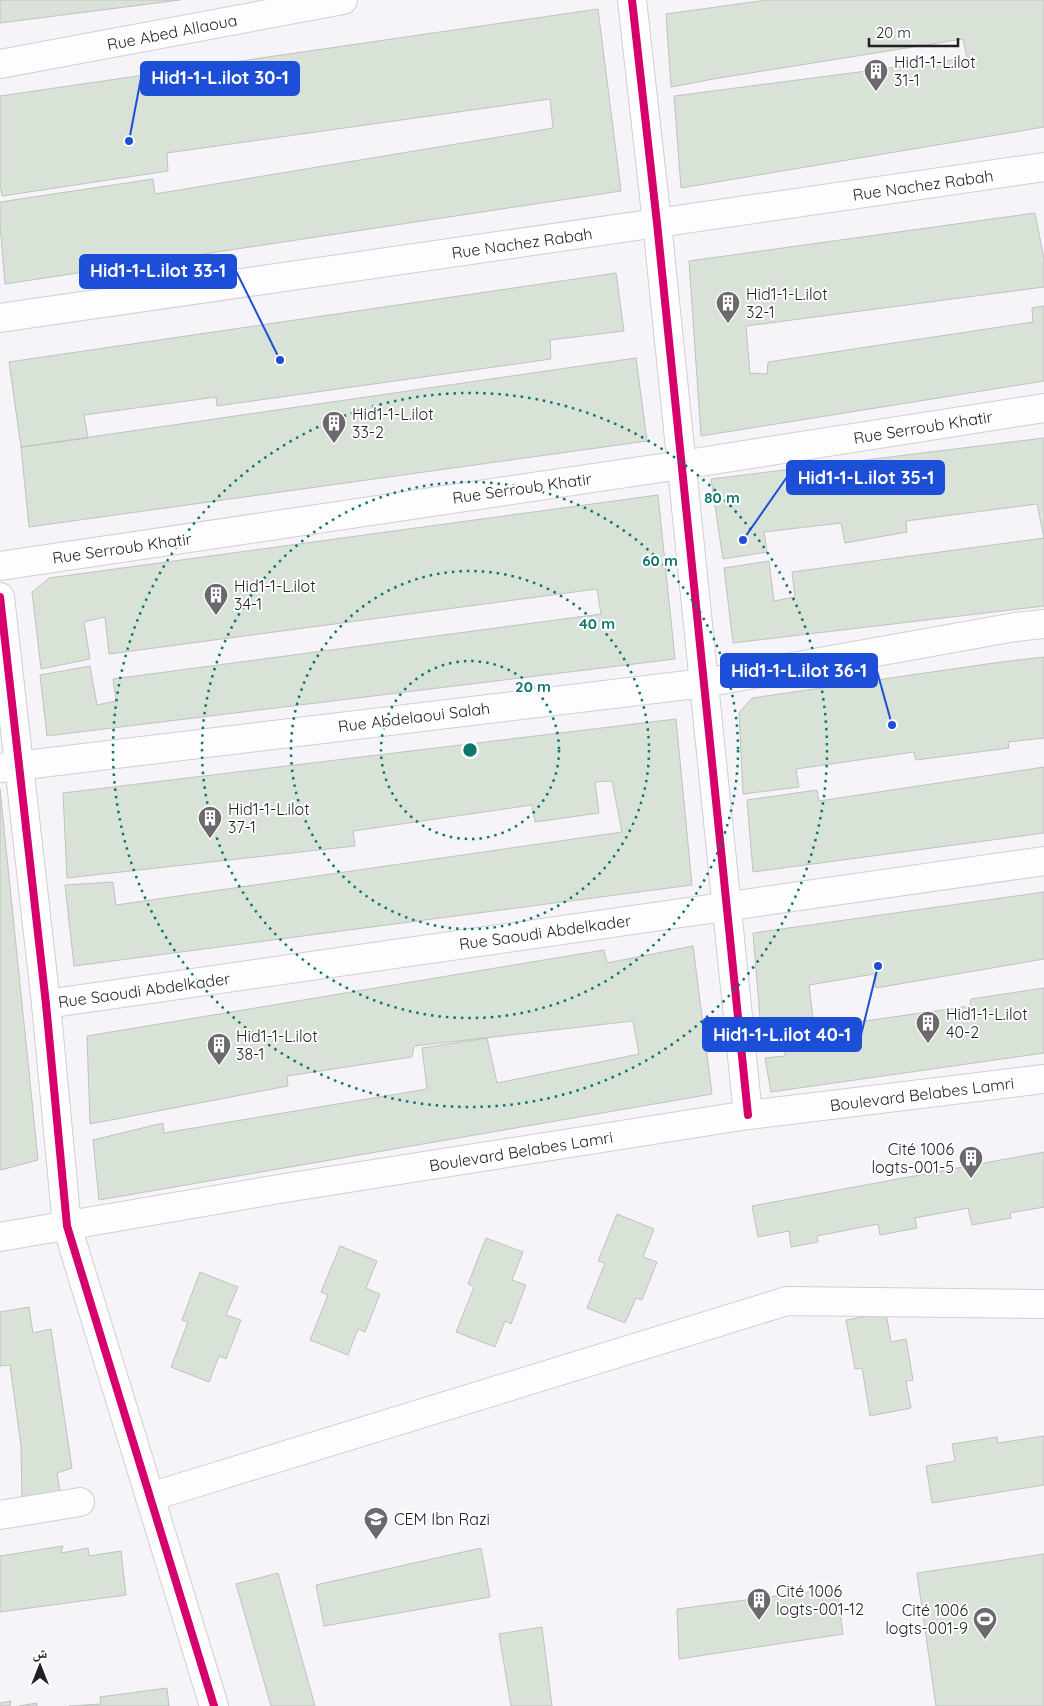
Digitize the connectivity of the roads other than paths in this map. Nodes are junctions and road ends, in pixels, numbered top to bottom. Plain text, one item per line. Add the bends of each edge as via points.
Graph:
1 (343, 0) edge
2 (632, 0) edge
3 (0, 64) edge
4 (1044, 167) edge
5 (657, 223) junction
6 (0, 318) edge
7 (1044, 408) edge
8 (681, 464) junction
9 (0, 566) edge
10 (0, 597) edge
11 (1044, 624) edge
12 (704, 683) junction
13 (10, 766) edge
14 (1044, 861) edge
15 (727, 906) junction
16 (46, 1004) junction
17 (1044, 1079) edge
18 (748, 1115) junction
19 (67, 1226) junction
20 (0, 1236) edge
21 (1044, 1304) edge
22 (150, 1497) junction
23 (80, 1502) dead end
24 (0, 1515) edge
25 (214, 1706) edge

1 - 3 street, Rue Abed Allaoua
2 - 5 street
4 - 5 street, Rue Nachez Rabah
5 - 6 street, Rue Nachez Rabah
5 - 8 street
7 - 8 street, Rue Serroub Khatir
8 - 9 street, Rue Serroub Khatir
8 - 12 street
10 - 13 street
11 - 12 street, Rue Abdelaoui Salah
12 - 13 street, Rue Abdelaoui Salah
12 - 15 street
13 - 16 street
14 - 15 street, Rue Saoudi Abdelkader
15 - 16 street, Rue Saoudi Abdelkader
15 - 18 street
16 - 19 street
17 - 18 street, Boulevard Belabes Lamri
18 - 19 street, Boulevard Belabes Lamri
19 - 20 street, Boulevard Belabes Lamri
19 - 22 street
21 - 22 street via 786,1301
22 - 25 street
23 - 24 street

